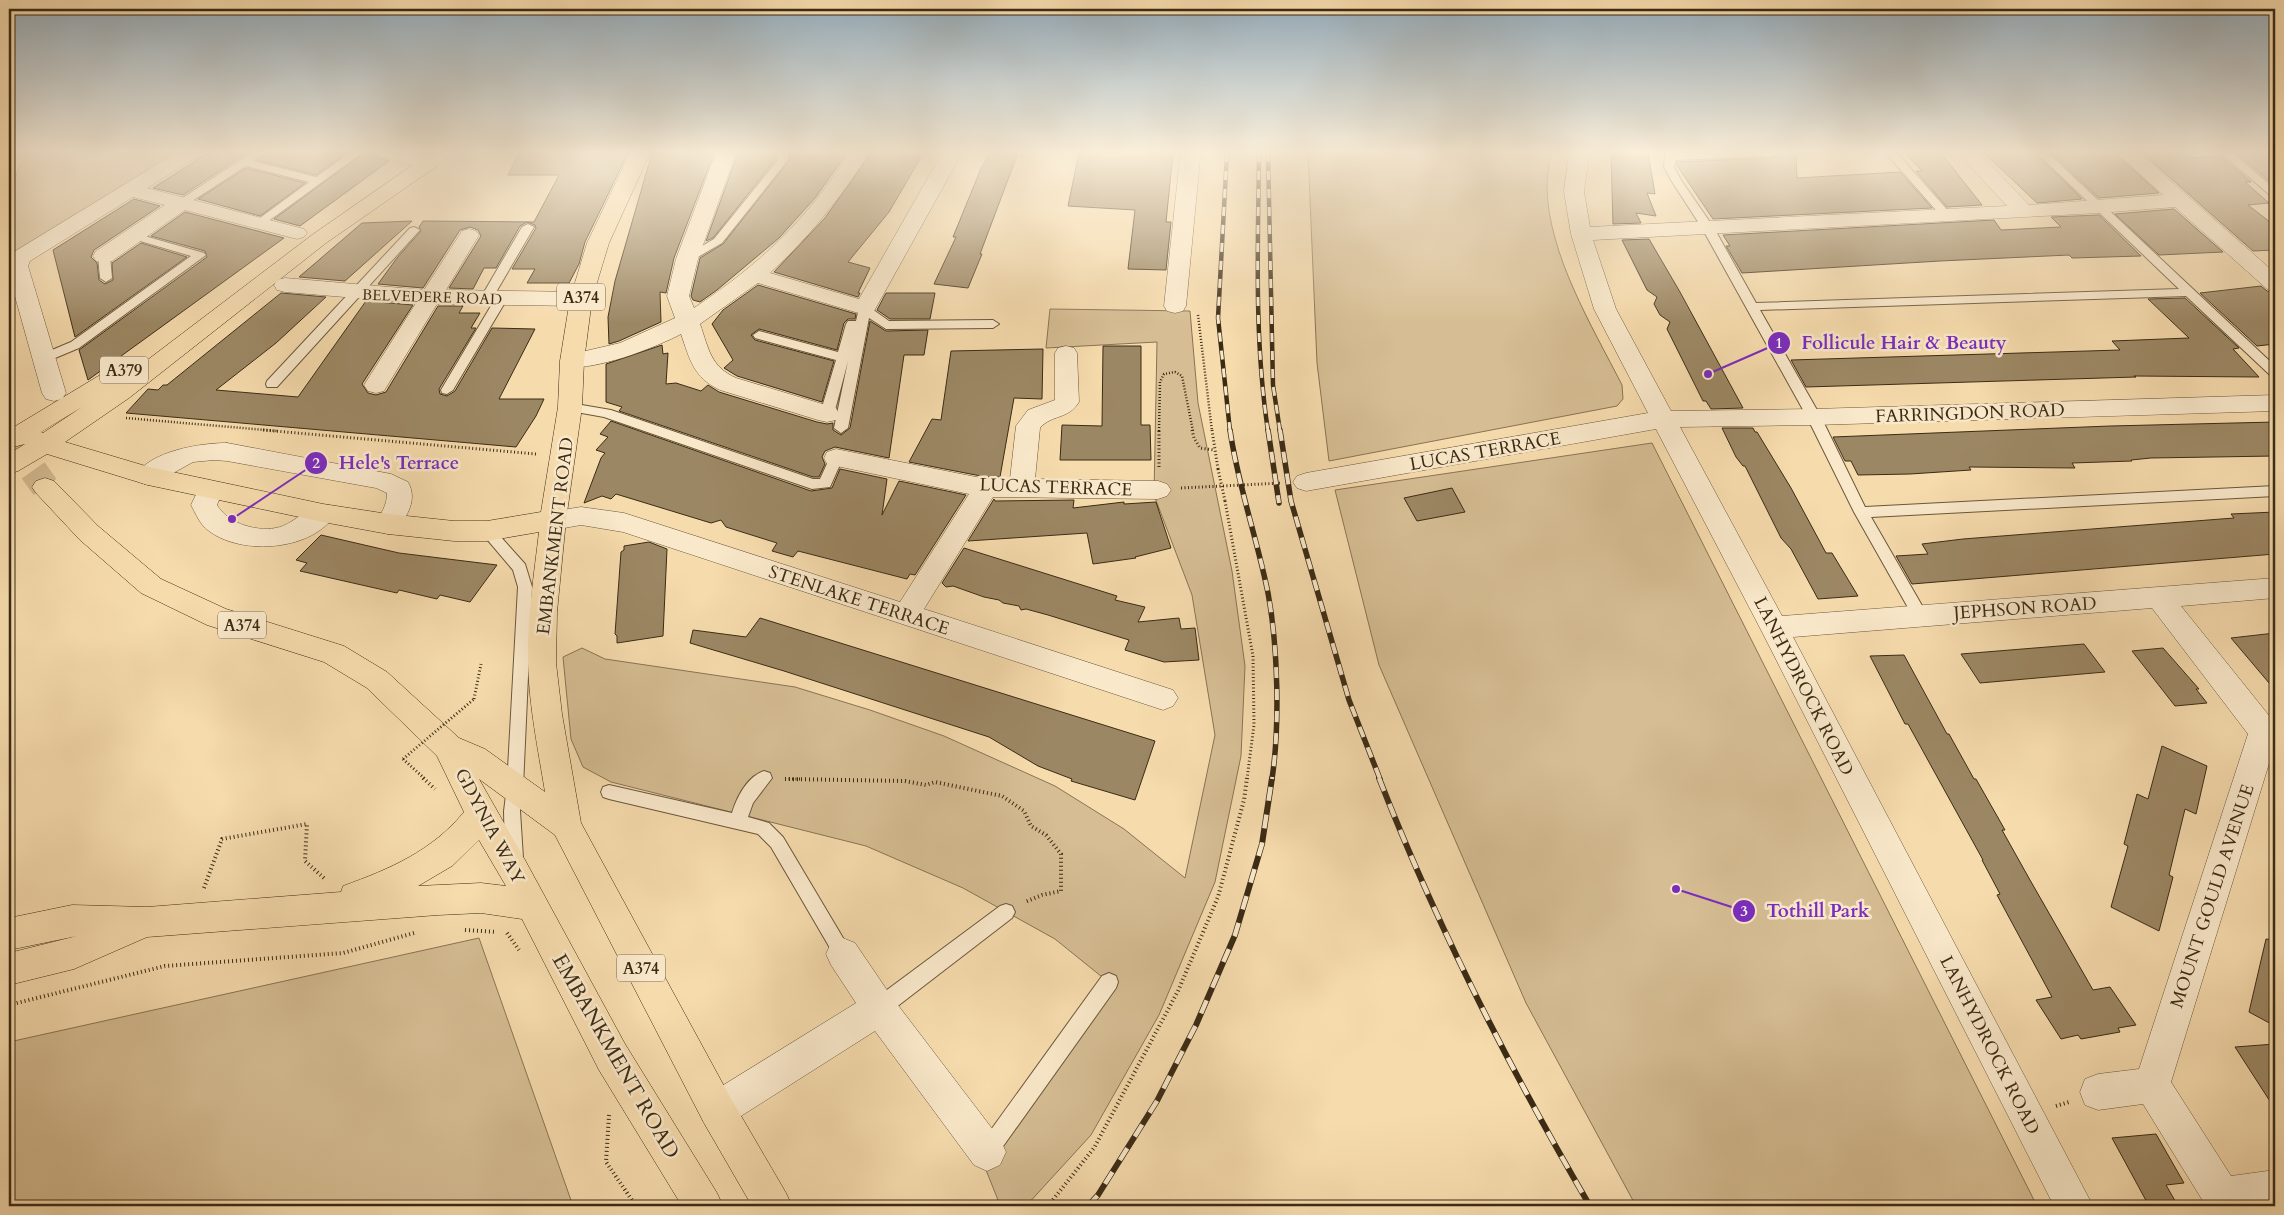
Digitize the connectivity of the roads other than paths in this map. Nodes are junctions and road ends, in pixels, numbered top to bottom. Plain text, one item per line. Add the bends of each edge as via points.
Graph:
1 (98, 210) edge
2 (172, 210) edge
3 (208, 210) edge
4 (277, 210) edge
5 (361, 210) edge
6 (614, 210) edge
7 (705, 210) edge
8 (743, 210) edge
9 (819, 210) edge
10 (918, 210) edge
11 (1185, 210) edge
12 (1577, 210) edge
13 (1696, 210) edge
14 (1942, 210) edge
15 (2023, 210) joint
16 (2031, 210) edge
17 (2102, 210) edge
18 (2192, 210) edge
19 (1946, 214) junction
20 (259, 223) junction
21 (528, 227) dead end
22 (1708, 228) junction
23 (414, 230) dead end
24 (297, 233) dead end
25 (1580, 234) junction
26 (469, 235) dead end
27 (134, 236) junction
28 (104, 256) joint
29 (687, 259) junction
30 (756, 276) junction
31 (106, 278) dead end
32 (2275, 284) edge
33 (285, 285) dead end
34 (2190, 292) junction
35 (354, 294) junction
36 (432, 296) junction
37 (493, 299) junction
38 (580, 299) junction
39 (1175, 306) dead end
40 (861, 307) junction
41 (1752, 307) junction
42 (227, 310) junction
43 (687, 321) junction
44 (993, 324) dead end
45 (759, 334) dead end
46 (1066, 354) dead end
47 (44, 358) junction
48 (844, 358) junction
49 (572, 361) junction
50 (2275, 373) edge
51 (272, 384) dead end
52 (376, 385) dead end
53 (447, 390) dead end
54 (54, 393) dead end
55 (2275, 403) edge
56 (570, 407) junction
57 (1814, 417) junction
58 (1664, 419) junction
59 (834, 421) junction
60 (25, 439) edge
61 (836, 458) joint
62 (9, 465) edge
63 (148, 476) junction
64 (1298, 482) road end
65 (45, 487) tunnel mouth
66 (986, 488) junction
67 (1022, 488) junction
68 (210, 490) junction
69 (1158, 490) road end
70 (2275, 491) edge
71 (1861, 512) junction
72 (322, 513) junction
73 (553, 520) junction
74 (388, 524) junction
75 (487, 532) junction
76 (2275, 588) edge
77 (2160, 599) junction
78 (906, 615) junction
79 (1920, 616) junction
80 (1774, 628) junction
81 (1163, 698) dead end
82 (2270, 734) edge
83 (448, 747) junction
84 (764, 778) road end
85 (515, 787) junction
86 (608, 792) dead end
87 (481, 814) junction
88 (739, 823) junction
89 (566, 825) junction
90 (514, 870) junction
91 (328, 895) junction
92 (532, 905) junction
93 (1006, 912) road end
94 (147, 922) junction
95 (9, 934) edge
96 (844, 954) joint
97 (9, 969) edge
98 (1109, 982) dead end
99 (879, 1008) junction
100 (2152, 1084) junction
101 (2098, 1092) road end
102 (717, 1110) junction
103 (986, 1152) joint
104 (2275, 1189) edge
105 (2225, 1201) edge
106 (704, 1206) edge
107 (773, 1206) edge
108 (2074, 1206) edge

1 - 47 street via 22,257 17,266
2 - 27 street
3 - 20 street
4 - 20 lane
5 - 42 main road, A379
6 - 38 main road, EMBANKMENT ROAD / A374 via 598,243
7 - 29 street
8 - 29 lane via 718,241
9 - 30 street
10 - 40 street
11 - 39 street
12 - 25 street, LANHYDROCK ROAD
13 - 22 lane
14 - 19 lane
15 - 16 street
15 - 19 street
17 - 34 lane
18 - 32 street
19 - 22 street
20 - 24 street
21 - 37 lane
22 - 25 street
22 - 41 lane
23 - 35 lane
25 - 58 street, LANHYDROCK ROAD via 1605,309
26 - 36 street
27 - 28 street
27 - 47 lane via 200,255 75,345
28 - 31 lane
29 - 43 street via 678,296
30 - 40 street
30 - 43 street
33 - 35 street, BELVEDERE ROAD
34 - 41 lane
34 - 50 lane
35 - 36 street, BELVEDERE ROAD
35 - 51 lane
36 - 37 street, BELVEDERE ROAD
36 - 52 street
37 - 38 street, BELVEDERE ROAD
37 - 53 lane
38 - 49 main road, EMBANKMENT ROAD / A374
40 - 44 lane via 886,325
40 - 48 lane
40 - 59 lane
41 - 57 lane
42 - 60 main road, A379 via 154,351
42 - 60 main road, A379 via 95,411
43 - 49 street via 634,347
43 - 59 street via 705,368 715,378
45 - 48 lane
46 - 67 street via 1067,402 1061,408 1037,416 1028,426
47 - 54 street
48 - 59 lane
49 - 56 main road, EMBANKMENT ROAD / A374
55 - 57 street, FARRINGDON ROAD
56 - 61 lane via 606,413 812,484 825,484
56 - 73 main road, EMBANKMENT ROAD / A374
57 - 58 street, FARRINGDON ROAD
57 - 71 lane
58 - 64 street, LUCAS TERRACE
58 - 80 street, LANHYDROCK ROAD
60 - 62 main road, A379
60 - 63 main road
61 - 66 street, LUCAS TERRACE
63 - 68 main road
63 - 74 street via 182,456 203,451 227,452 382,480 399,488 402,496
65 - 83 main road, GDYNIA WAY / A374 via 89,533 151,586 218,617 334,654 377,680
66 - 67 street, LUCAS TERRACE
66 - 78 street
67 - 69 street, LUCAS TERRACE
68 - 72 main road
68 - 72 street via 204,505 210,518 222,527 258,537 278,537 298,530
70 - 71 lane
71 - 79 lane
72 - 74 main road
73 - 75 main road
73 - 78 street, STENLAKE TERRACE via 581,516 624,523
73 - 89 main road, EMBANKMENT ROAD / A374 via 543,612 542,663 547,714
74 - 75 main road
75 - 85 lane, EMBANKMENT ROAD via 520,568 524,587
76 - 77 street, JEPHSON ROAD
77 - 79 street, JEPHSON ROAD
77 - 82 street, MOUNT GOULD AVENUE
78 - 81 street, STENLAKE TERRACE
79 - 80 street, JEPHSON ROAD
80 - 108 street, LANHYDROCK ROAD
82 - 100 street, MOUNT GOULD AVENUE
83 - 85 main road, GDYNIA WAY / A374 via 474,758
83 - 87 main road, GDYNIA WAY / A374
84 - 88 lane via 746,799
85 - 89 main road, GDYNIA WAY / A374
85 - 90 lane, EMBANKMENT ROAD via 512,811
86 - 88 lane
87 - 90 main road, GDYNIA WAY / A374
87 - 91 main road via 466,835 440,858 405,878
88 - 96 lane via 763,828 777,842
89 - 102 main road, EMBANKMENT ROAD / A374
90 - 92 main road, GDYNIA WAY / A374
91 - 92 main road via 481,898
91 - 94 main road via 272,913
92 - 106 main road, EMBANKMENT ROAD / A374 via 612,1056
93 - 99 lane
94 - 95 main road via 72,920
94 - 97 main road via 74,953
96 - 99 street
98 - 103 lane
99 - 102 street
99 - 103 street
100 - 101 street
100 - 105 street
102 - 107 main road, EMBANKMENT ROAD / A374
104 - 105 street

